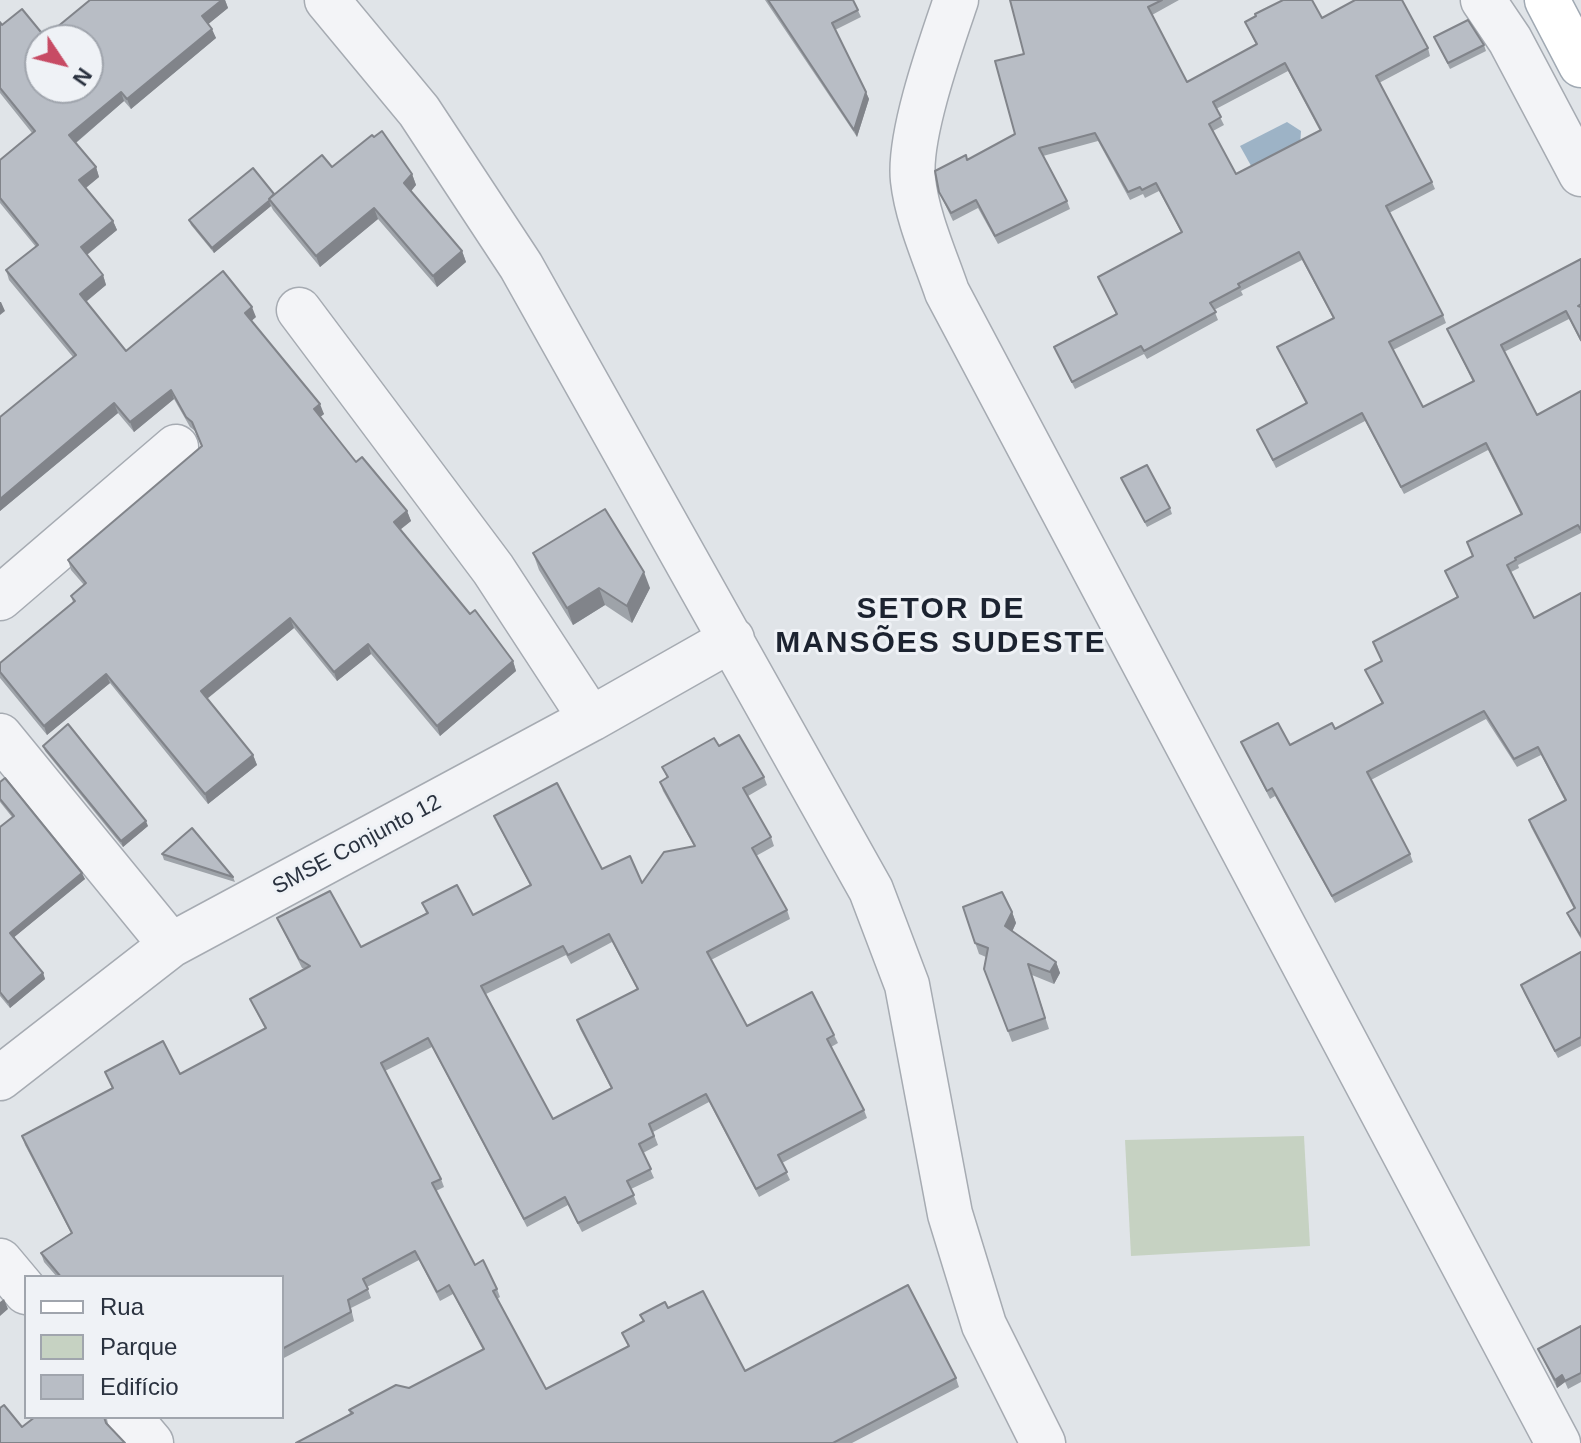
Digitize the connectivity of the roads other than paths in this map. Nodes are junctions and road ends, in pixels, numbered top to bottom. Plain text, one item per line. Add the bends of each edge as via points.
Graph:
1 (327, 0) edge
2 (956, 0) edge
3 (1483, 0) edge
4 (1547, 0) edge
5 (1581, 65) edge
6 (1581, 174) edge
7 (299, 310) dead end
8 (176, 447) dead end
9 (0, 598) edge
10 (732, 639) junction
11 (591, 719) junction
12 (0, 736) edge
13 (171, 945) junction
14 (0, 1078) edge
15 (0, 1261) edge
16 (24, 1290) edge
17 (131, 1419) edge
18 (151, 1443) edge
19 (1043, 1443) edge
20 (1558, 1443) edge

1 - 10 street via 419,111 521,266
2 - 20 street via 918,131 913,180 947,292
3 - 6 street
4 - 5 main road
7 - 11 street via 493,569
8 - 9 street
10 - 11 street, SMSE Conjunto 12
10 - 19 street via 871,890 907,985 950,1214 984,1325
11 - 13 street, SMSE Conjunto 12
12 - 13 street
13 - 14 street, SMSE Conjunto 12
15 - 16 street
17 - 18 street

